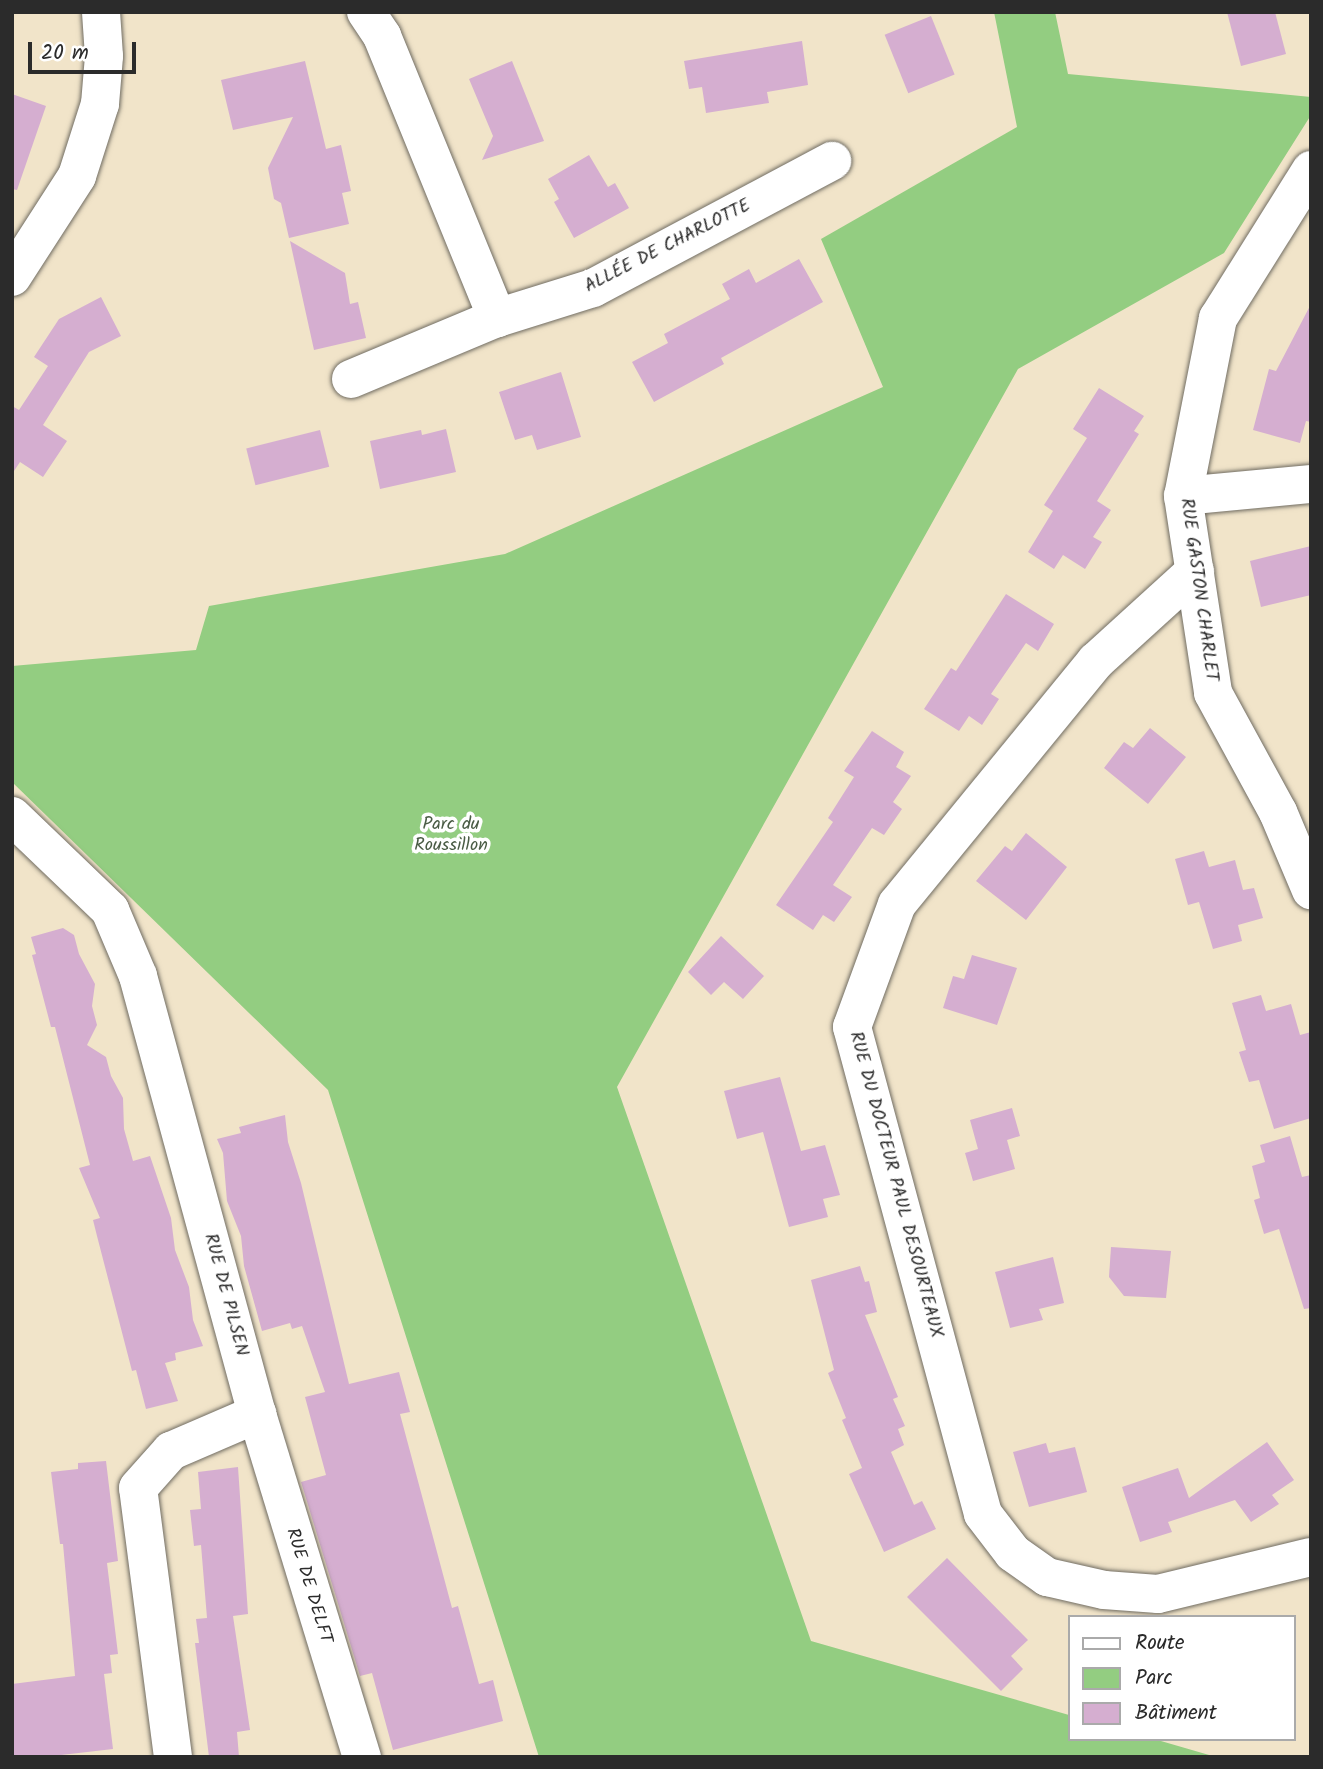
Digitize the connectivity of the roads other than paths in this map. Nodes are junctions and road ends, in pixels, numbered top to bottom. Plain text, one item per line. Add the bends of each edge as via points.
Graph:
1 (101, 12) edge
2 (366, 12) edge
3 (832, 161) dead end
4 (1311, 170) edge
5 (12, 277) edge
6 (496, 318) junction
7 (351, 379) dead end
8 (1311, 484) edge
9 (1183, 496) junction
10 (1195, 571) junction
11 (12, 816) edge
12 (1311, 890) edge
13 (257, 1414) junction
14 (1311, 1558) edge
15 (173, 1757) edge
16 (362, 1757) edge

1 - 5 street via 100,104 77,176
2 - 6 street via 382,36
3 - 6 street, ALLÉE DE CHARLOTTE via 593,288
4 - 9 street, RUE GASTON CHARLET via 1218,318
6 - 7 street, ALLÉE DE CHARLOTTE
8 - 9 street
9 - 10 street, RUE GASTON CHARLET
10 - 12 street, RUE GASTON CHARLET via 1213,693 1278,812
10 - 14 street, RUE DU DOCTEUR PAUL DESOURTEAUX via 1096,661 897,904 852,1027 983,1514 1013,1553 1047,1577 1104,1590 1158,1594
11 - 13 street, RUE DE PILSEN via 110,910 138,976
13 - 15 street via 171,1451 138,1488
13 - 16 street, RUE DE DELFT

